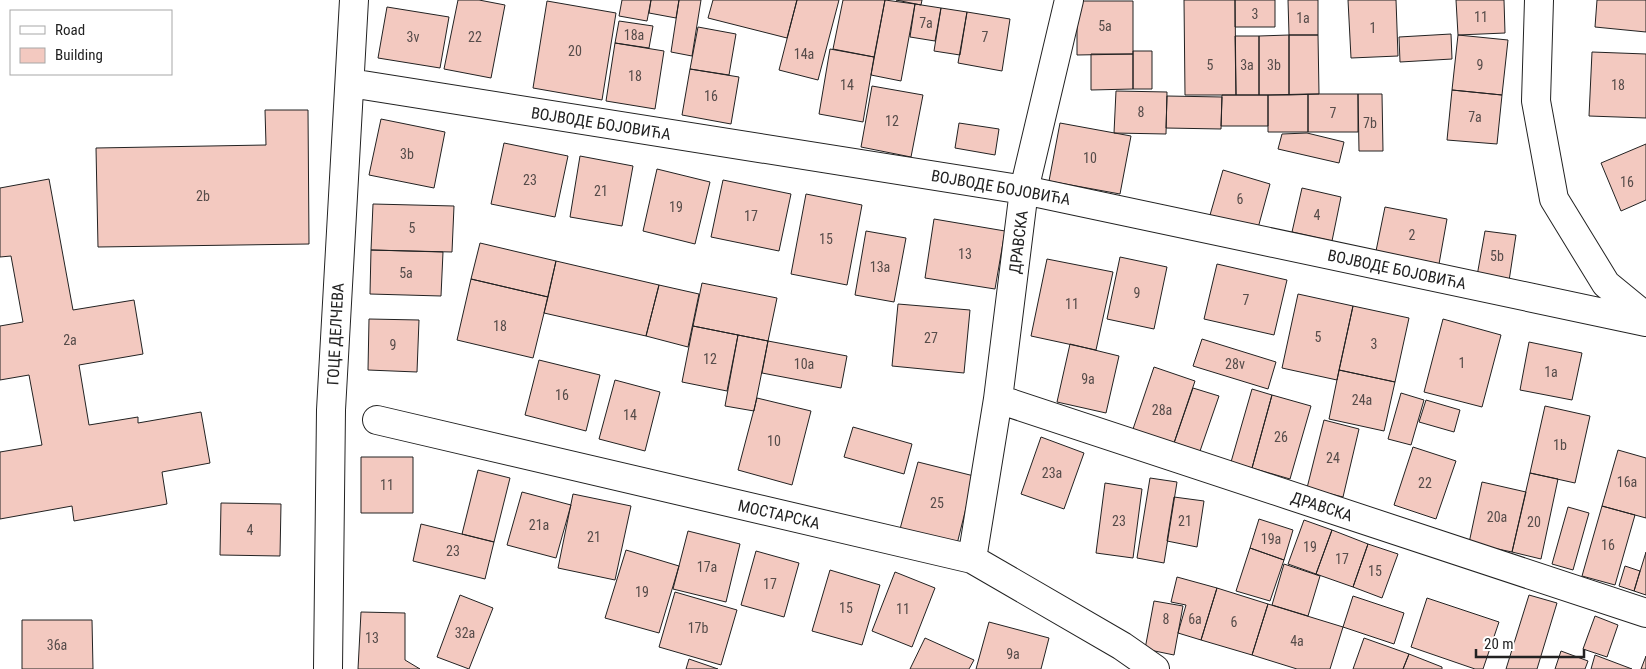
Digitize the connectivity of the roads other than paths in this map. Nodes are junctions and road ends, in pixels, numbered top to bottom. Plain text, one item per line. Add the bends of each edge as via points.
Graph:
1 (354, 0) edge
2 (1069, 0) edge
3 (1539, 0) edge
4 (350, 83) junction
5 (1024, 190) junction
6 (1646, 316) edge
7 (1646, 322) edge
8 (998, 399) junction
9 (377, 420) dead end
10 (972, 559) junction
11 (1646, 614) edge
12 (328, 669) edge
13 (1155, 669) edge

1 - 4 street, ГОЦЕ ДЕЛЧЕВА
2 - 5 street, ДРАВСКА
3 - 6 street via 1536,102 1554,199 1606,284
4 - 5 street, ВОЈВОДЕ БОЈОВИЋА
4 - 12 street, ГОЦЕ ДЕЛЧЕВА via 330,410
5 - 7 street, ВОЈВОДЕ БОЈОВИЋА
5 - 8 street, ДРАВСКА
8 - 10 street, ДРАВСКА
8 - 11 street, ДРАВСКА
9 - 10 street, МОСТАРСКА
10 - 13 street, МОСТАРСКА via 1122,646

